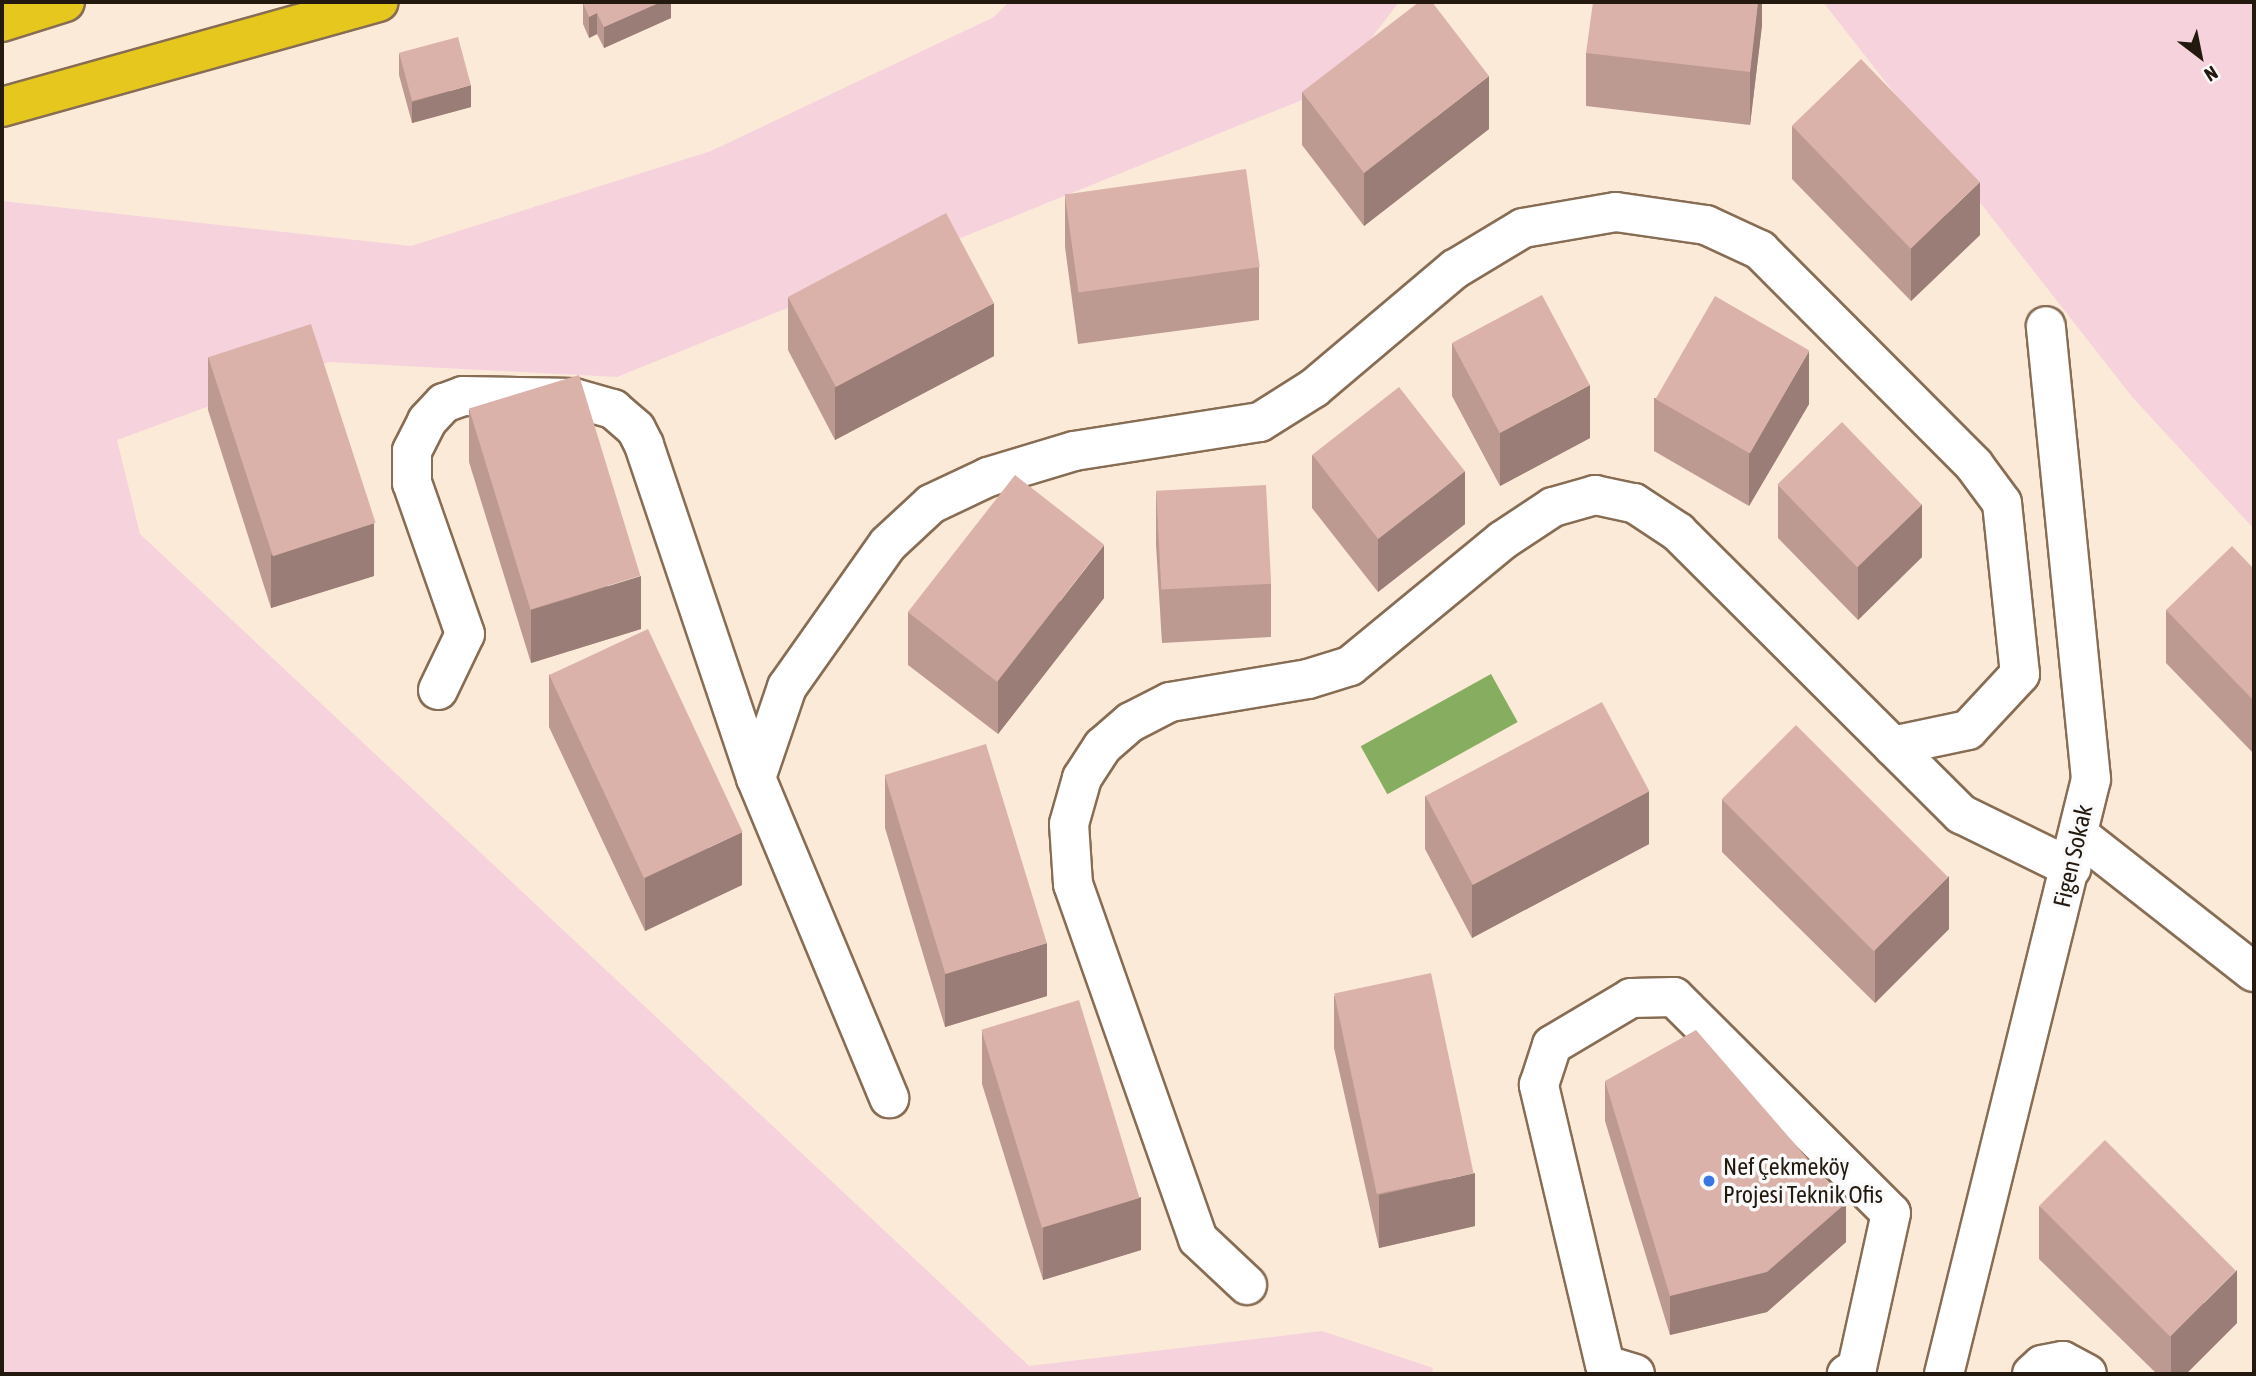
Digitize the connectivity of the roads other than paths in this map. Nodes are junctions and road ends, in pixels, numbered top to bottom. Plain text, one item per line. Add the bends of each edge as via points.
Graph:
1 (65, 2) edge
2 (283, 2) edge
3 (379, 2) edge
4 (2, 22) edge
5 (104, 75) junction
6 (2, 107) edge
7 (2046, 326) dead end
8 (438, 690) dead end
9 (1894, 746) junction
10 (757, 778) junction
11 (2075, 851) junction
12 (2254, 972) edge
13 (889, 1098) dead end
14 (1247, 1285) dead end
15 (1862, 1372) edge
16 (1636, 1374) edge
17 (1944, 1374) edge
18 (2032, 1374) edge
19 (2087, 1374) edge

1 - 4 highway
2 - 5 highway
3 - 5 highway
5 - 6 highway
7 - 11 street, Figen Sokak via 2091,779
8 - 10 street via 465,634 412,484 412,451 427,421 444,403 463,396 574,398 613,409 636,429 644,444
9 - 10 street via 1968,730 2020,674 2003,503 1974,465 1760,250 1706,225 1616,212 1524,229 1455,269 1314,388 1260,422 1074,451 988,477 931,504 888,544 787,687
9 - 11 street via 1961,814
9 - 14 street via 1678,532 1634,503 1595,495 1553,507 1503,540 1350,666 1308,679 1170,702 1131,722 1103,746 1082,778 1069,824 1073,884 1198,1239
10 - 13 street
11 - 12 street
11 - 17 street, Figen Sokak
15 - 16 street via 1891,1213 1674,997 1631,998 1552,1045 1539,1085 1605,1365
18 - 19 street via 2042,1364 2063,1361

